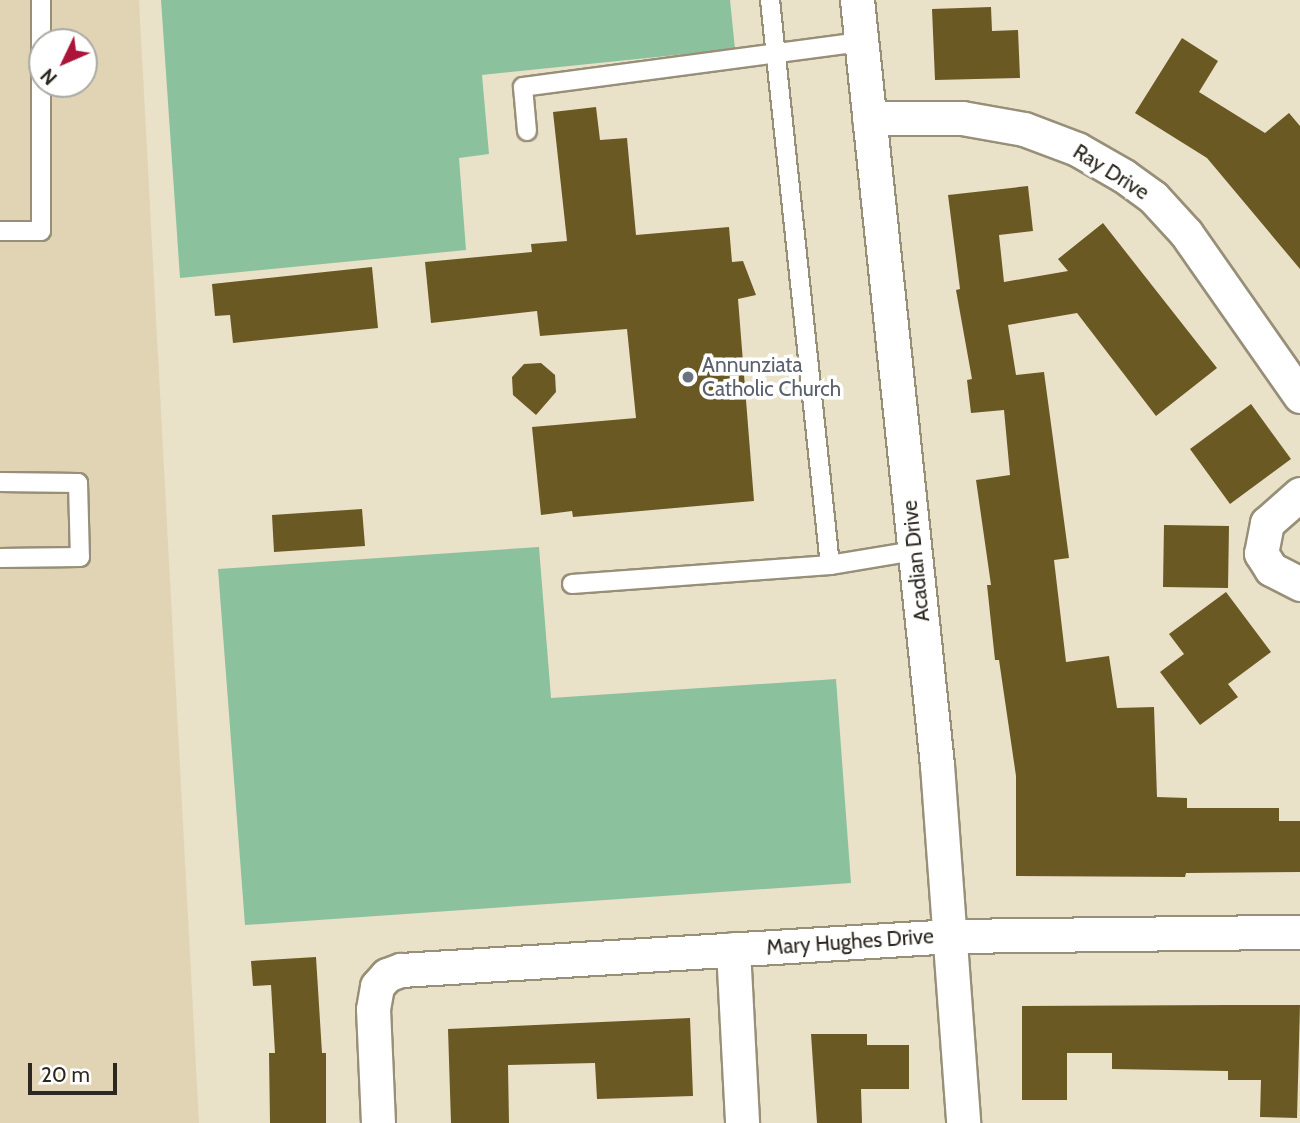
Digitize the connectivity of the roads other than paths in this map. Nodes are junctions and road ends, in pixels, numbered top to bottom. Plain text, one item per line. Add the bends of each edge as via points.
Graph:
1 (41, 0) edge
2 (770, 0) edge
3 (857, 0) edge
4 (861, 42) junction
5 (775, 54) junction
6 (869, 118) junction
7 (527, 131) dead end
8 (0, 231) edge
9 (1300, 396) edge
10 (0, 482) edge
11 (1300, 494) edge
12 (915, 551) junction
13 (0, 558) edge
14 (830, 565) junction
15 (572, 584) dead end
16 (1300, 584) edge
17 (1300, 932) edge
18 (951, 936) junction
19 (733, 949) junction
20 (379, 1123) edge
21 (742, 1123) edge
22 (962, 1123) edge

1 - 8 lane via 41,231
2 - 5 lane
3 - 4 street, Acadian Drive
4 - 5 lane
4 - 6 street, Acadian Drive
5 - 7 lane via 523,87
5 - 14 lane
6 - 9 street, Ray Drive via 962,118 1024,129 1077,149 1124,176 1153,197 1186,233
6 - 12 street, Acadian Drive
10 - 13 lane via 78,482 80,557
11 - 16 street via 1267,523 1261,553 1271,569
12 - 14 lane
12 - 18 street, Acadian Drive
14 - 15 lane
17 - 18 street, Mary Hughes Drive
18 - 19 street, Mary Hughes Drive
18 - 22 street, Acadian Drive
19 - 20 street, Mary Hughes Drive via 401,970 387,975 377,986 373,1009
19 - 21 street

